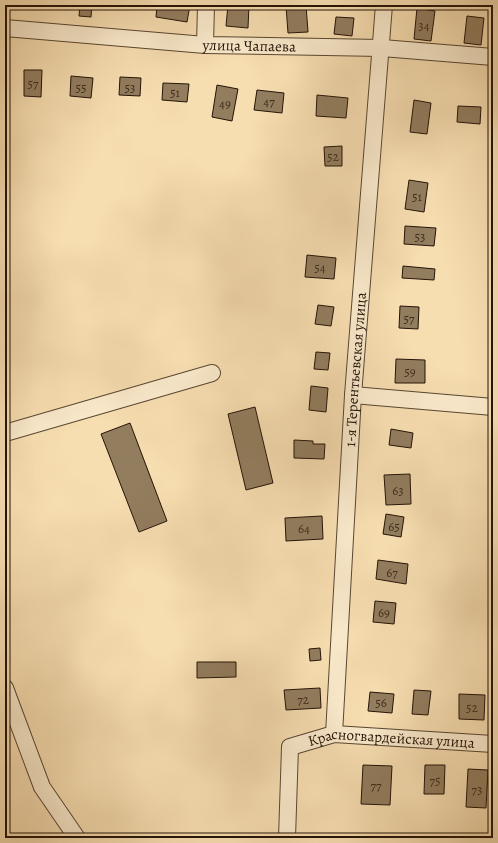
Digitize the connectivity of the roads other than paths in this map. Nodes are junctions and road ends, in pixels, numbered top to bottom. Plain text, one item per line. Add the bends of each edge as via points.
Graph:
1 (206, 5) edge
2 (384, 5) edge
3 (5, 28) edge
4 (205, 45) junction
5 (382, 48) junction
6 (493, 57) edge
7 (212, 373) dead end
8 (354, 395) junction
9 (493, 407) edge
10 (5, 433) edge
11 (5, 688) edge
12 (334, 734) junction
13 (493, 744) edge
14 (77, 838) edge
15 (287, 838) edge

1 - 4 street
2 - 5 street, 1-я Терентьевская улица
3 - 4 street, улица Чапаева
4 - 5 street, улица Чапаева
5 - 6 street, улица Чапаева
5 - 8 street, 1-я Терентьевская улица
7 - 10 street
8 - 9 street
8 - 12 street, 1-я Терентьевская улица
11 - 14 street via 42,787
12 - 13 street, Красногвардейская улица
12 - 15 street, Красногвардейская улица via 290,747

